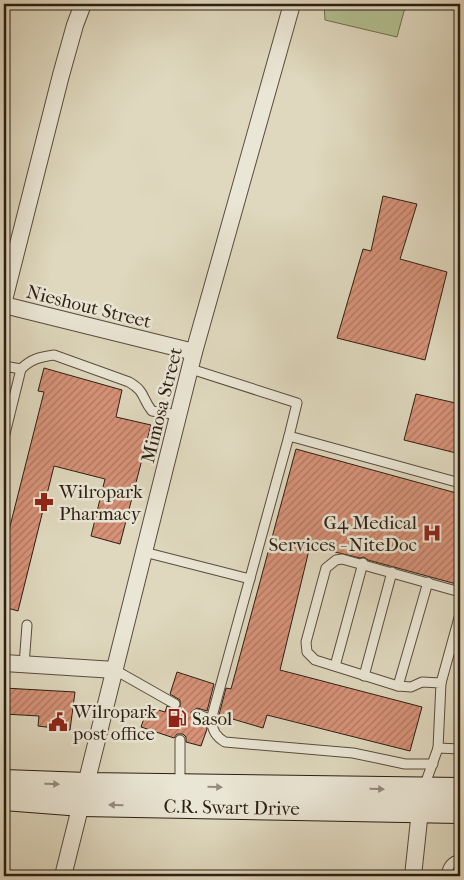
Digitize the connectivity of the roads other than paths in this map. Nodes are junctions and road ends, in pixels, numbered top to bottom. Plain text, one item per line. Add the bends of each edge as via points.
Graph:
1 (83, 4) edge
2 (292, 4) edge
3 (4, 300) edge
4 (4, 305) edge
5 (194, 352) junction
6 (4, 366) edge
7 (21, 369) junction
8 (191, 370) junction
9 (178, 415) junction
10 (289, 436) junction
11 (4, 438) edge
12 (460, 483) edge
13 (144, 552) junction
14 (363, 563) junction
15 (392, 572) junction
16 (250, 579) junction
17 (428, 582) junction
18 (460, 592) edge
19 (460, 614) edge
20 (27, 625) dead end
21 (4, 664) edge
22 (24, 665) junction
23 (335, 666) junction
24 (115, 670) junction
25 (364, 676) junction
26 (441, 683) junction
27 (398, 686) junction
28 (175, 704) dead end
29 (197, 714) dead end
30 (211, 720) junction
31 (180, 740) dead end
32 (438, 748) junction
33 (460, 749) edge
34 (433, 764) junction
35 (4, 782) edge
36 (180, 786) junction
37 (460, 790) edge
38 (84, 795) junction
39 (4, 798) edge
40 (421, 799) junction
41 (460, 811) edge
42 (460, 859) edge
43 (63, 876) edge
44 (413, 876) edge
45 (446, 876) edge

1 - 3 street via 61,75
2 - 5 street, Mimosa Street
4 - 5 street, Nieshout Street
5 - 8 street, Mimosa Street
6 - 7 lane
7 - 9 lane via 34,359 54,355 133,385 143,393 146,405 152,411
7 - 11 lane
8 - 9 street, Mimosa Street
8 - 10 lane via 297,403
9 - 13 street, Mimosa Street
10 - 12 lane
10 - 16 lane
13 - 16 lane
13 - 24 street, Mimosa Street
14 - 15 lane
14 - 23 lane
14 - 23 lane via 342,559 326,568 306,642 310,657
15 - 17 lane
15 - 25 lane
16 - 30 lane
17 - 18 lane
17 - 27 lane
19 - 26 lane
20 - 22 lane
21 - 22 street
22 - 24 street
23 - 25 lane
24 - 28 lane
24 - 38 street, Mimosa Street
25 - 27 lane
26 - 27 lane
26 - 32 lane
29 - 30 lane
30 - 34 lane via 214,732 226,742 344,752 405,764
31 - 36 lane
32 - 33 lane
32 - 34 lane
34 - 40 lane
35 -> 38 main road, C.R. Swart Drive
36 - 38 main road, C.R. Swart Drive
36 -> 40 main road, C.R. Swart Drive
37 - 40 main road, C.R. Swart Drive
38 - 39 main road, C.R. Swart Drive
40 -> 38 main road, C.R. Swart Drive
38 - 43 street, Mimosa Street
40 - 41 main road, C.R. Swart Drive
40 - 44 street
42 - 45 lane via 454,860 446,870

